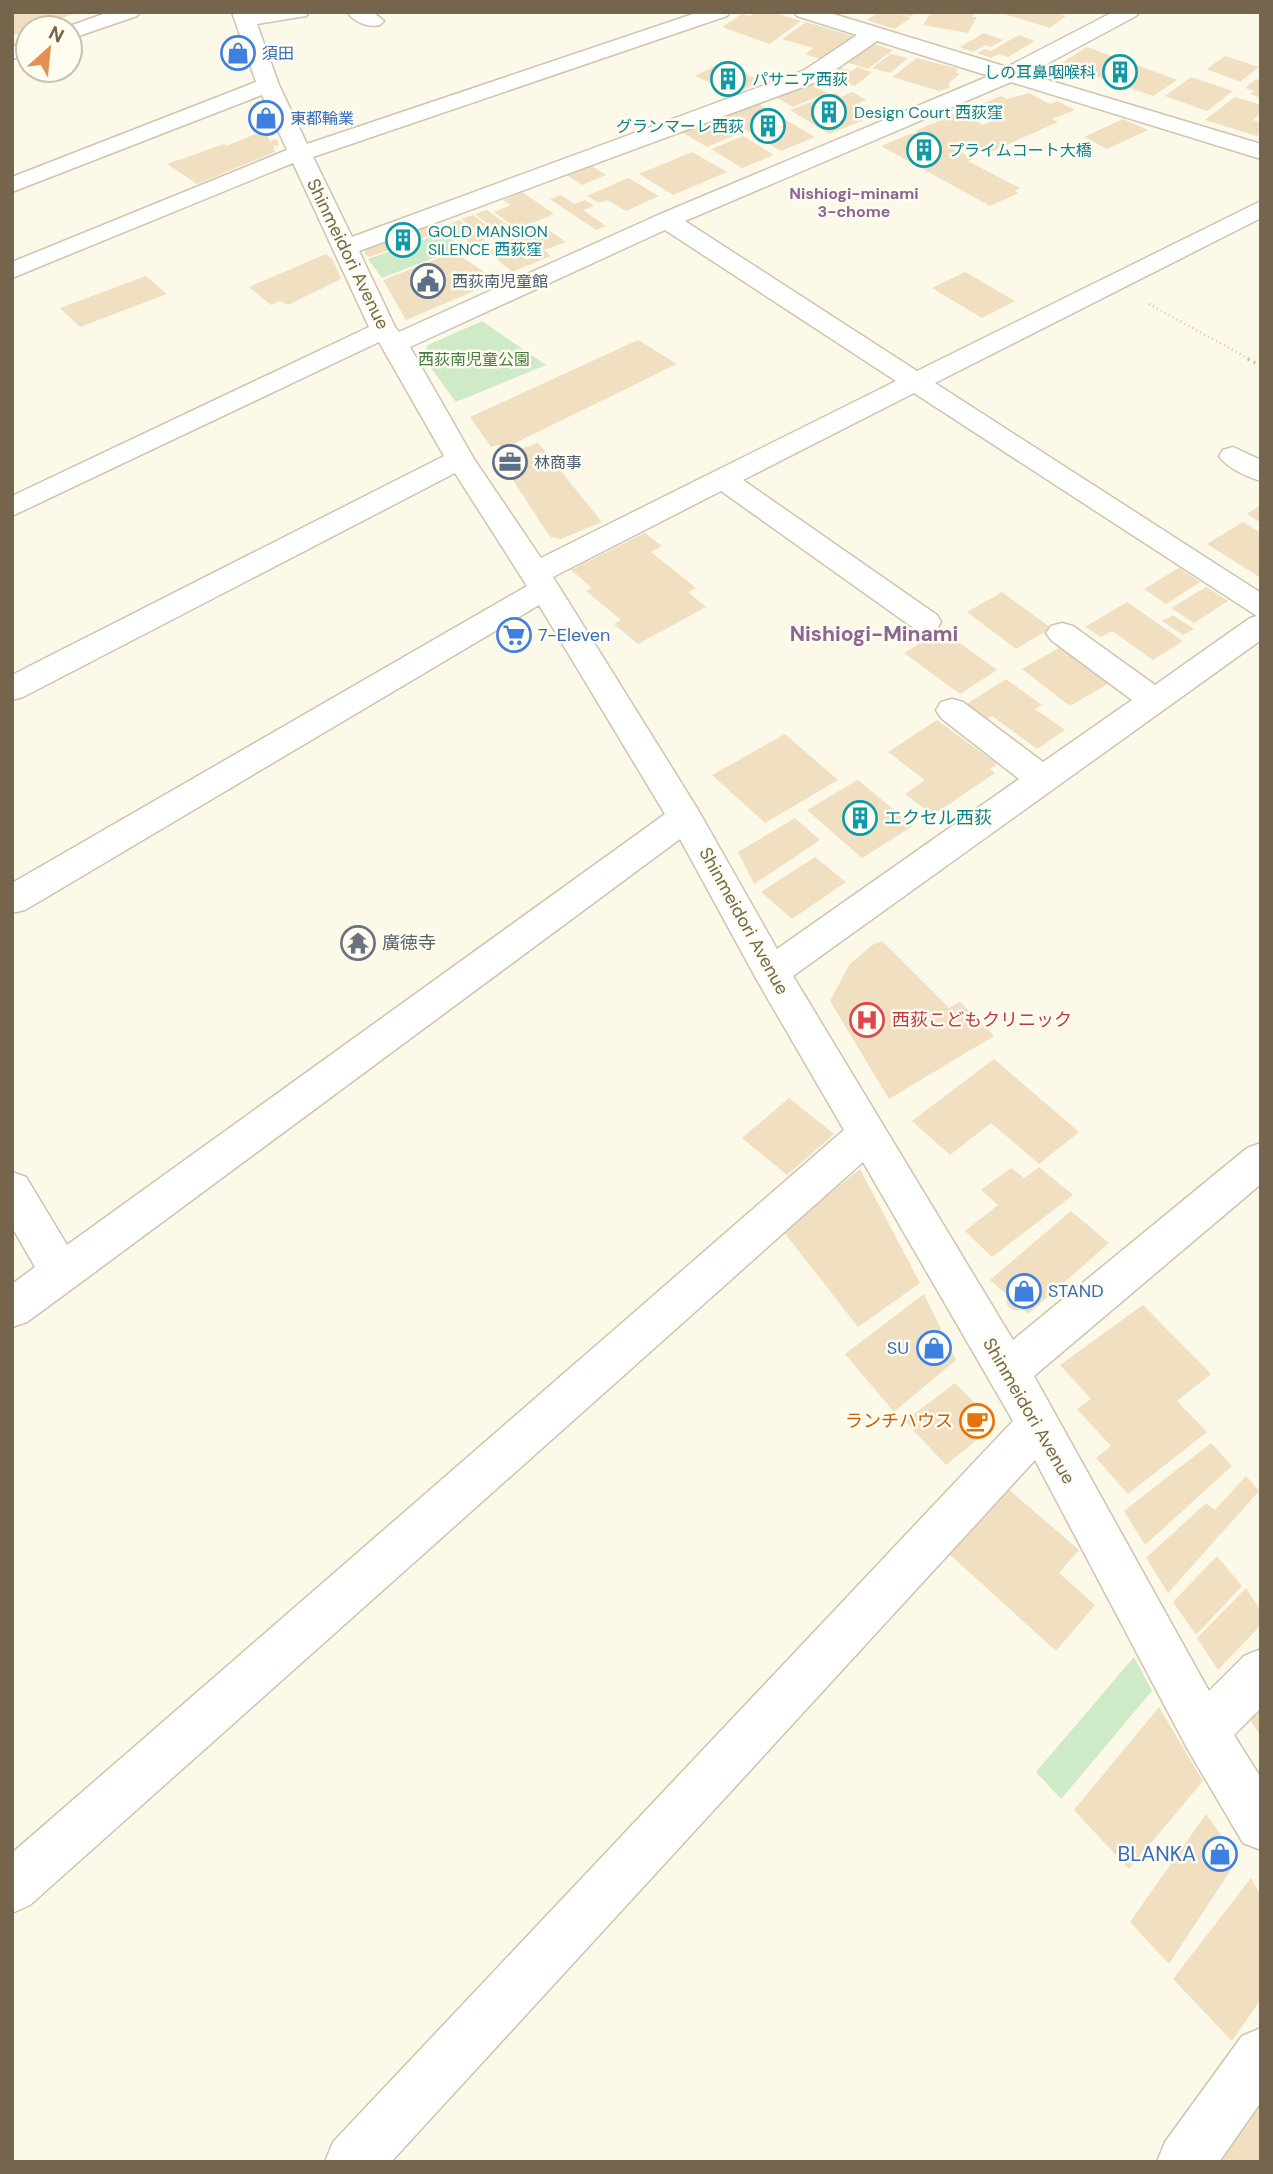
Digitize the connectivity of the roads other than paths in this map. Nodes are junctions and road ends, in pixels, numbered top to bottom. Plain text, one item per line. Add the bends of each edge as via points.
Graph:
1 (130, 12) edge
2 (299, 12) edge
3 (720, 12) edge
4 (804, 12) edge
5 (1129, 12) edge
6 (243, 16) edge
7 (835, 16) edge
8 (84, 28) edge
9 (873, 34) junction
10 (1009, 75) junction
11 (268, 85) junction
12 (1261, 152) edge
13 (300, 153) junction
14 (16, 179) edge
15 (1261, 208) edge
16 (667, 220) junction
17 (345, 248) junction
18 (12, 271) edge
19 (389, 337) junction
20 (914, 383) junction
21 (1233, 456) dead end
22 (460, 459) junction
23 (1261, 472) edge
24 (723, 479) junction
25 (12, 507) edge
26 (540, 581) junction
27 (1261, 607) edge
28 (926, 622) dead end
29 (1261, 625) edge
30 (1062, 634) dead end
31 (12, 689) edge
32 (1155, 701) junction
33 (952, 710) dead end
34 (1043, 780) junction
35 (685, 817) junction
36 (12, 900) edge
37 (771, 972) junction
38 (867, 1134) junction
39 (1258, 1167) edge
40 (12, 1189) edge
41 (61, 1273) junction
42 (12, 1308) edge
43 (1007, 1372) junction
44 (1039, 1424) junction
45 (1261, 1673) edge
46 (1204, 1731) junction
47 (1261, 1825) edge
48 (12, 1887) edge
49 (1261, 2055) edge
50 (353, 2162) edge
51 (1185, 2162) edge

1 - 8 street
2 - 6 street
3 - 13 street
4 - 7 street
5 - 10 street
6 - 11 street, Shinmeidori Avenue
7 - 9 street
9 - 10 street
9 - 17 street via 811,76
10 - 12 street
10 - 16 street
11 - 13 street, Shinmeidori Avenue
11 - 14 street
13 - 17 street, Shinmeidori Avenue
13 - 18 street
15 - 20 street
16 - 19 street
16 - 20 street
17 - 19 street, Shinmeidori Avenue
19 - 22 street, Shinmeidori Avenue
19 - 25 street
20 - 24 street
20 - 27 street
21 - 23 street
22 - 26 street, Shinmeidori Avenue
22 - 31 street
24 - 26 street
24 - 28 street
26 - 35 street, Shinmeidori Avenue
26 - 36 street
29 - 32 street
30 - 32 street
32 - 34 street
33 - 34 street
34 - 37 street
35 - 37 street, Shinmeidori Avenue
35 - 41 street
37 - 38 street, Shinmeidori Avenue
38 - 43 street, Shinmeidori Avenue
38 - 48 street
39 - 43 street
40 - 41 street
41 - 42 street
43 - 44 street, Shinmeidori Avenue
44 - 46 street, Shinmeidori Avenue
44 - 50 street
45 - 46 street
46 - 47 street, Shinmeidori Avenue
49 - 51 street

